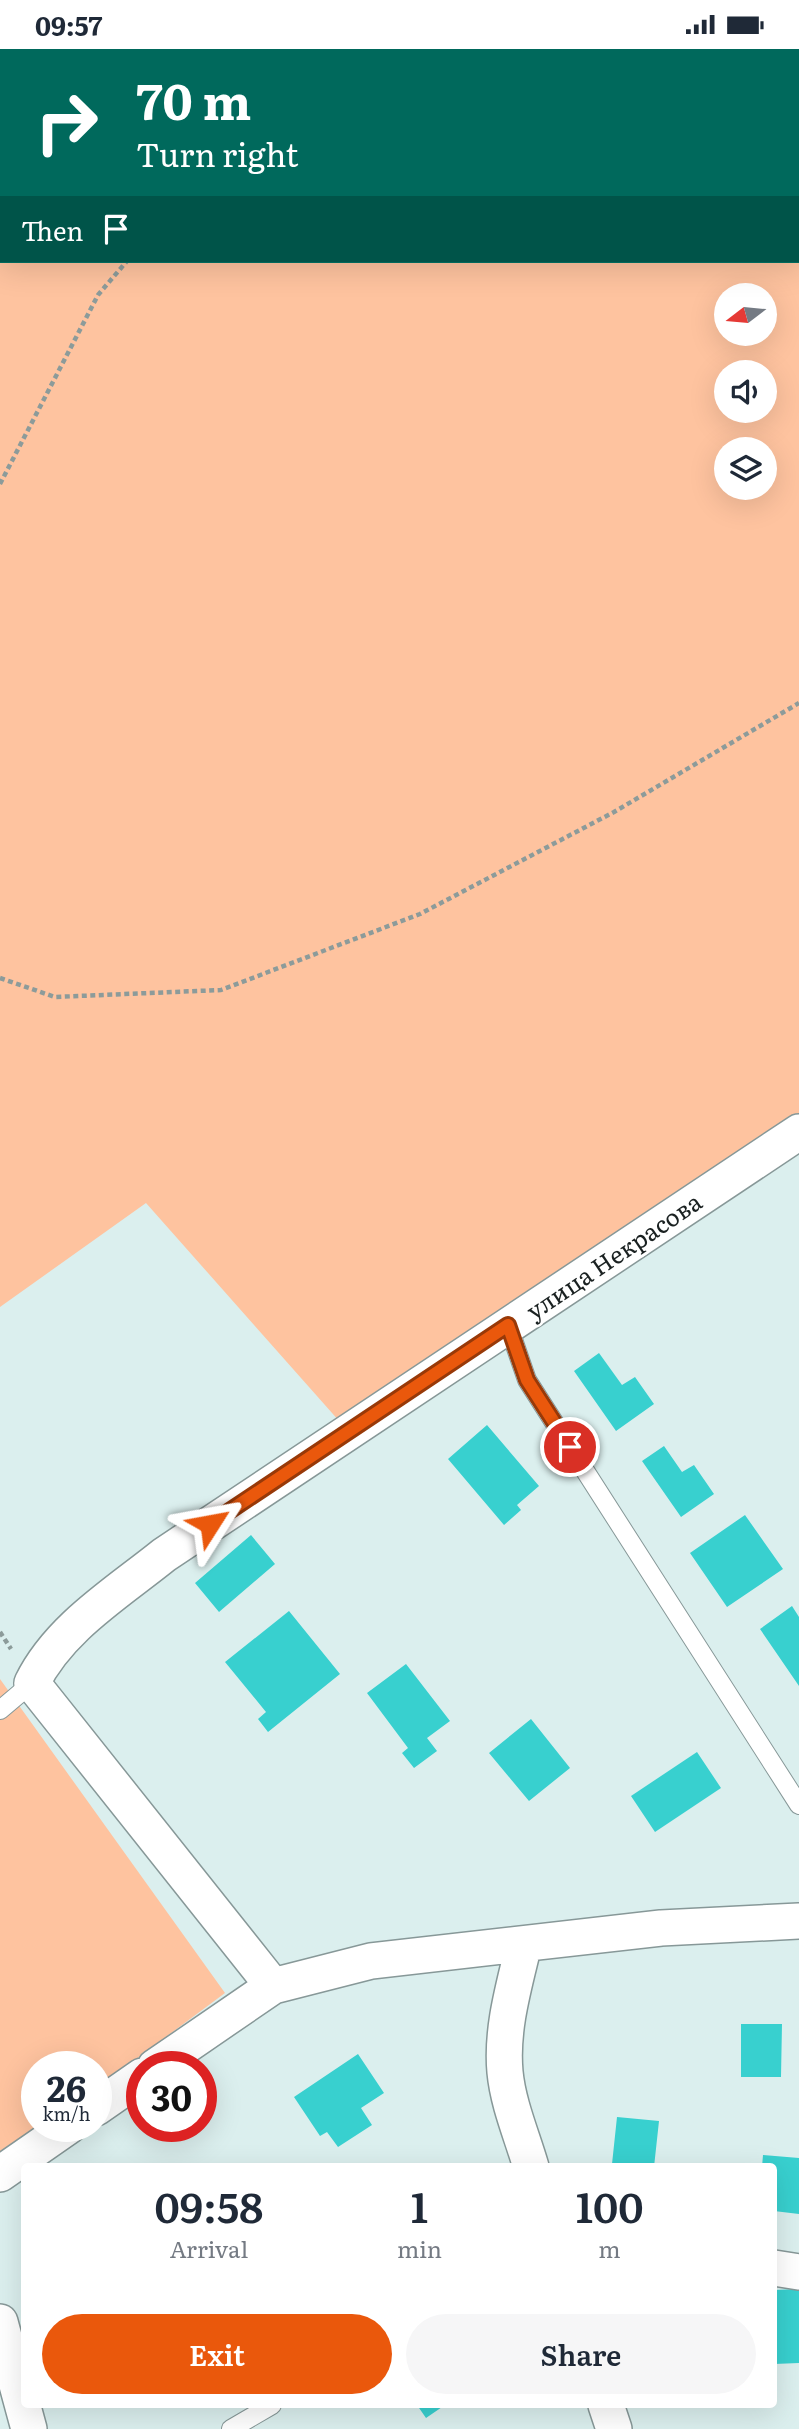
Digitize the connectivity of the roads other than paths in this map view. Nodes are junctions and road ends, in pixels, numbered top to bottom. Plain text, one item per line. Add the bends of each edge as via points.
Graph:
1 (799, 1132) edge
2 (508, 1325) junction
3 (32, 1683) junction
4 (0, 1710) edge
5 (799, 1805) edge
6 (799, 1921) edge
7 (524, 1944) junction
8 (273, 1986) junction
9 (178, 2051) edge
10 (46, 2142) edge
11 (530, 2163) edge
12 (0, 2174) edge
13 (777, 2268) edge
14 (799, 2272) edge
15 (0, 2322) edge
16 (21, 2399) edge
17 (23, 2408) edge
18 (267, 2408) edge
19 (607, 2408) edge
20 (29, 2429) edge
21 (230, 2429) edge
22 (614, 2429) edge

1 - 2 street, улица Некрасова
2 - 3 street, улица Некрасова via 164,1555 58,1643
2 - 5 lane via 527,1380
3 - 4 lane
3 - 8 street
6 - 7 street via 661,1928
7 - 8 street via 371,1961
7 - 11 street via 508,2014 505,2073
8 - 9 street
10 - 12 street
13 - 14 street
15 - 16 street
17 - 20 street
18 - 21 lane
19 - 22 street

